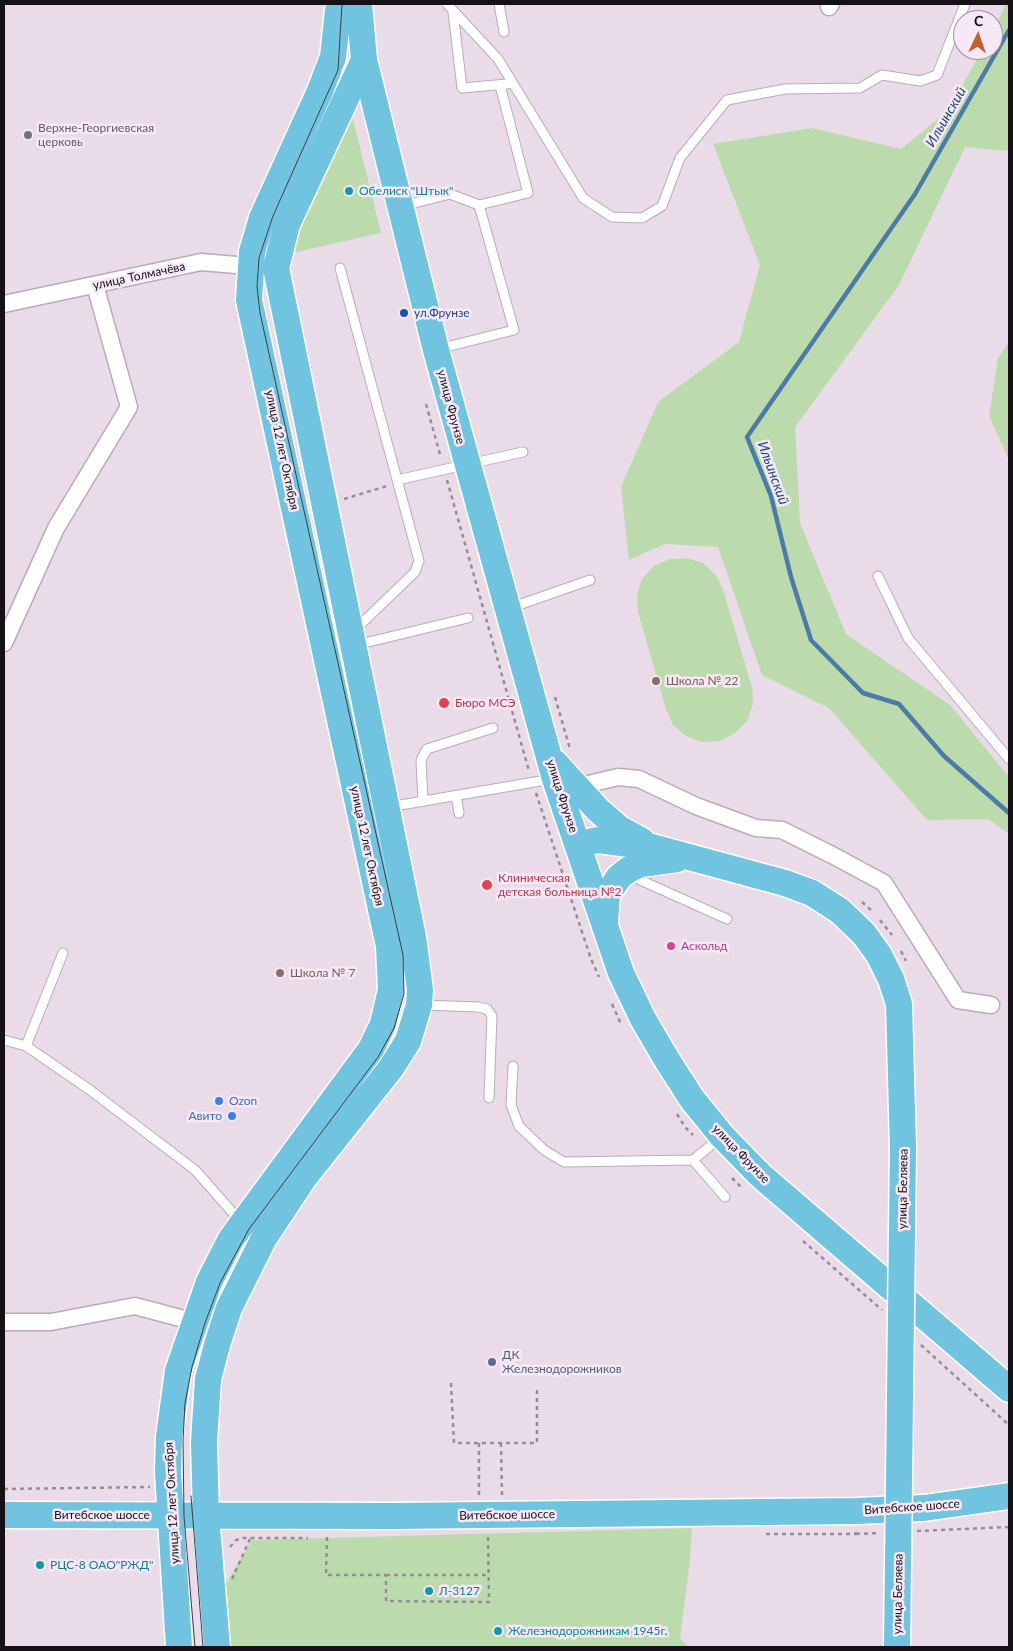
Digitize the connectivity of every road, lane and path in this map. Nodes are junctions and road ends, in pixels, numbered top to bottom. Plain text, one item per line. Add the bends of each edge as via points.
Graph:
1 (499, 4) edge
2 (965, 4) edge
3 (344, 6) edge
4 (450, 8) edge
5 (504, 32) dead end
6 (364, 60) junction
7 (513, 84) junction
8 (500, 85) junction
9 (479, 205) junction
10 (400, 207) junction
11 (250, 266) junction
12 (276, 268) junction
13 (340, 268) dead end
14 (95, 285) junction
15 (4, 304) edge
16 (436, 350) junction
17 (523, 452) dead end
18 (468, 465) junction
19 (397, 482) junction
20 (342, 499) dead end
21 (878, 576) dead end
22 (590, 580) dead end
23 (508, 608) junction
24 (468, 618) dead end
25 (352, 636) junction
26 (4, 643) edge
27 (554, 693) dead end
28 (494, 728) dead end
29 (1009, 759) edge
30 (563, 768) junction
31 (456, 796) junction
32 (423, 801) junction
33 (387, 807) junction
34 (459, 813) dead end
35 (579, 844) junction
36 (652, 846) junction
37 (690, 858) junction
38 (628, 870) junction
39 (858, 899) dead end
40 (871, 911) dead end
41 (878, 918) dead end
42 (727, 919) dead end
43 (605, 929) junction
44 (895, 940) dead end
45 (900, 948) dead end
46 (63, 953) dead end
47 (907, 963) dead end
48 (419, 1005) junction
49 (991, 1005) dead end
50 (4, 1040) edge
51 (26, 1046) junction
52 (513, 1066) dead end
53 (489, 1098) dead end
54 (722, 1136) junction
55 (693, 1160) junction
56 (731, 1176) dead end
57 (744, 1190) dead end
58 (725, 1197) dead end
59 (252, 1230) junction
60 (797, 1235) dead end
61 (886, 1313) dead end
62 (4, 1322) edge
63 (195, 1322) junction
64 (915, 1340) dead end
65 (451, 1383) dead end
66 (536, 1388) dead end
67 (1009, 1389) edge
68 (1009, 1424) edge
69 (479, 1442) junction
70 (501, 1443) junction
71 (150, 1487) dead end
72 (4, 1490) edge
73 (1009, 1496) edge
74 (479, 1502) dead end
75 (502, 1502) dead end
76 (4, 1514) edge
77 (171, 1515) junction
78 (206, 1516) junction
79 (1009, 1527) edge
80 (916, 1531) dead end
81 (886, 1532) dead end
82 (856, 1534) dead end
83 (488, 1536) dead end
84 (326, 1537) dead end
85 (250, 1538) dead end
86 (386, 1575) junction
87 (488, 1575) junction
88 (230, 1582) dead end
89 (179, 1635) edge
90 (217, 1635) edge
91 (897, 1647) edge

1 - 5 lane
2 - 7 lane via 937,75 920,81 882,76 860,88 786,89 727,100 680,158 662,206 642,218 612,217 583,198
3 - 6 main road, улица Фрунзе
3 - 11 main road, улица 12 лет Октября via 333,57 262,218
4 - 7 lane via 498,59
4 - 8 lane via 462,88
6 - 10 main road, улица Фрунзе
6 - 12 main road, улица 12 лет Октября via 287,224
7 - 8 lane
8 - 9 lane via 528,194
9 - 10 lane via 450,194
9 - 16 lane via 514,330
10 - 16 main road, улица Фрунзе
11 - 12 street, улица Толмачёва
11 - 14 street, улица Толмачёва via 201,262
11 - 59 main road, улица 12 лет Октября via 249,300 389,946 391,990 383,1024 371,1049
12 - 25 main road, улица 12 лет Октября
13 - 19 lane
14 - 15 street, улица Толмачёва
14 - 26 street via 129,407 56,528
16 - 18 main road, улица Фрунзе
17 - 18 lane
18 - 19 lane
18 - 23 main road, улица Фрунзе
19 - 20 path
19 - 25 lane via 419,561 415,572
21 - 29 lane via 908,638
22 - 23 lane
23 - 30 main road, улица Фрунзе
24 - 25 lane
25 - 33 main road, улица 12 лет Октября
27 - 30 path
28 - 32 lane via 427,749 421,760
30 - 31 lane
30 - 35 main road, улица Фрунзе
30 - 36 main road via 598,810 620,829
30 - 49 street via 639,779 696,806 756,828 782,830 884,883 958,1000
31 - 32 lane
31 - 34 lane
32 - 33 lane
33 - 48 main road, улица 12 лет Октября via 413,937
35 - 36 main road via 598,840
35 - 43 main road, улица Фрунзе
36 - 37 main road, улица Беляева
37 - 38 main road via 656,860
37 - 91 main road, улица Беляева, bridge via 812,893 840,911 864,934 879,955 899,1004 903,1148
38 - 42 lane via 630,875
38 - 43 main road via 612,885 607,895
39 - 40 path
41 - 44 path
43 - 54 main road, улица Фрунзе via 643,1019 692,1099
45 - 47 path
46 - 51 lane
48 - 53 lane via 487,1009 492,1016
48 - 59 main road, улица 12 лет Октября via 408,1041 391,1068 303,1179
50 - 51 lane
51 - 59 lane via 195,1170
52 - 55 lane via 511,1105 519,1126 544,1150 564,1162
54 - 55 lane
54 - 67 main road, улица Фрунзе via 760,1176
55 - 58 lane
56 - 57 path
59 - 63 main road, улица 12 лет Октября via 209,1282
59 - 78 main road, улица 12 лет Октября via 208,1379 204,1442
60 - 61 path
62 - 63 street via 51,1322 135,1306
63 - 77 main road, улица 12 лет Октября via 178,1371 169,1437
64 - 68 path
65 - 69 path via 454,1443
66 - 70 path via 537,1443
69 - 70 path
69 - 74 path
70 - 75 path
71 - 72 path
73 - 78 main road, Витебское шоссе via 924,1508 857,1511
76 - 77 main road, Витебское шоссе
77 - 78 main road, Витебское шоссе
77 - 89 main road, улица 12 лет Октября
78 - 90 main road, улица 12 лет Октября
79 - 80 path
81 - 82 path
83 - 87 path
84 - 86 path via 326,1575
85 - 88 path
86 - 87 path
86 - 87 path via 386,1601 489,1602

